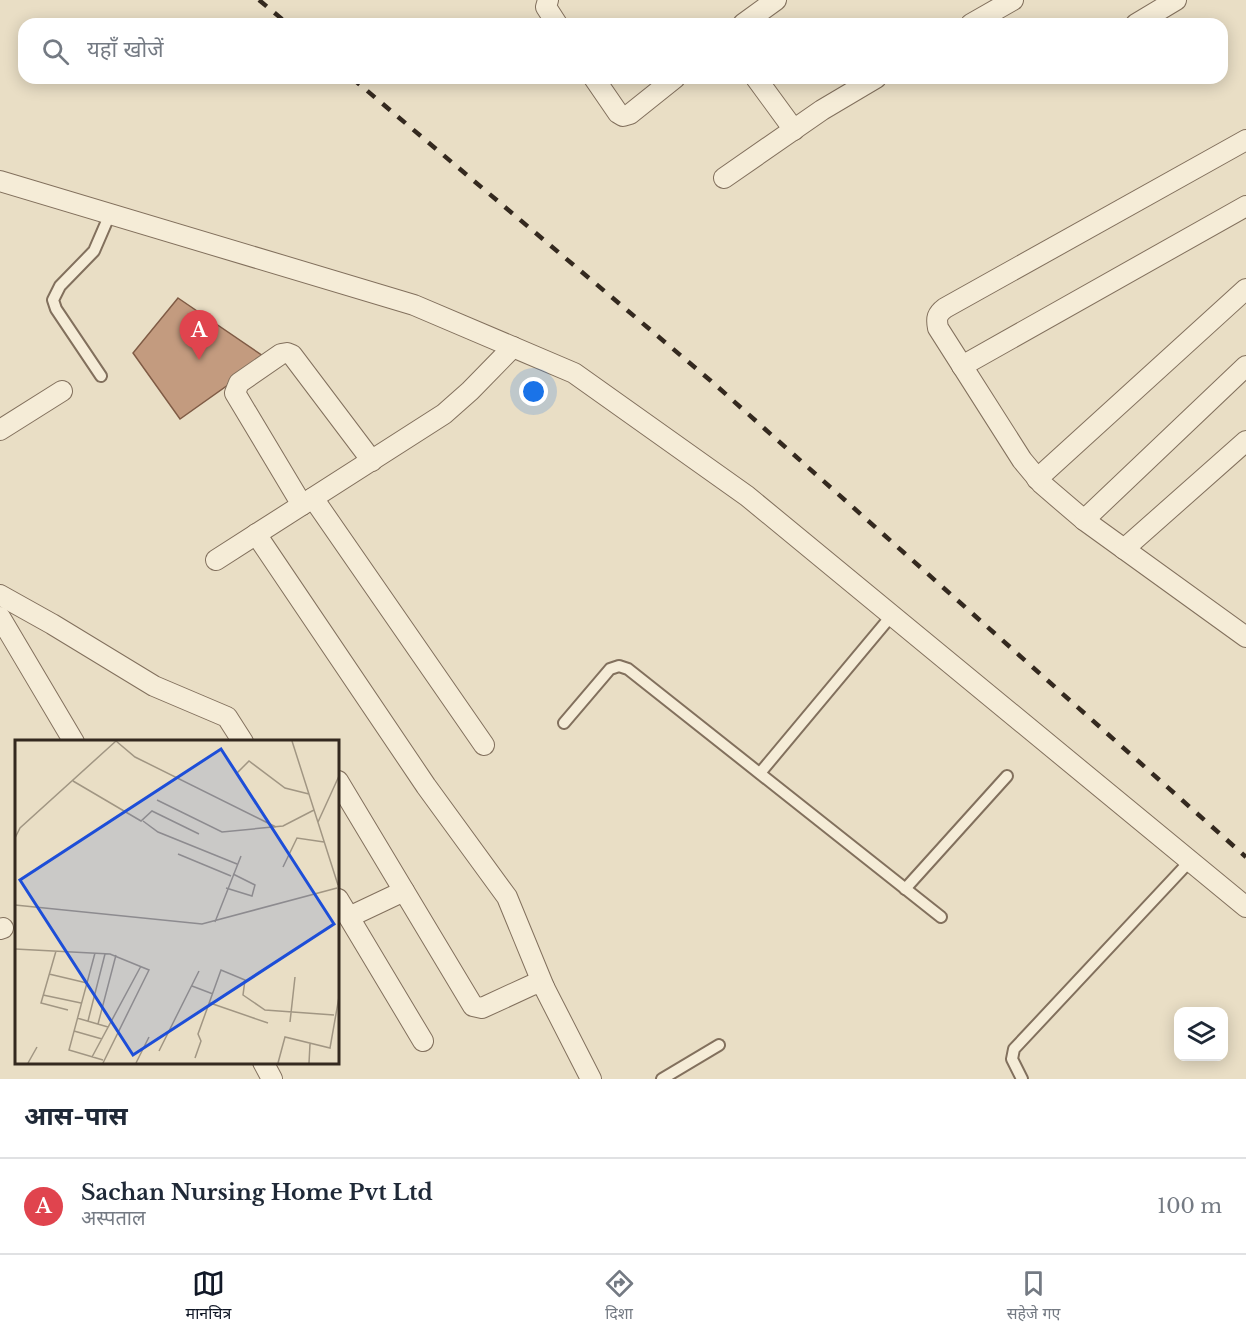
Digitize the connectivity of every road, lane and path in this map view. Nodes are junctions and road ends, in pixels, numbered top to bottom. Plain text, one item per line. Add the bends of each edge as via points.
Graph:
1 (548, 0) edge
2 (1013, 0) edge
3 (1176, 0) edge
4 (769, 2) edge
5 (552, 18) edge
6 (750, 18) edge
7 (982, 18) edge
8 (1146, 18) edge
9 (598, 84) edge
10 (668, 84) edge
11 (760, 84) edge
12 (867, 84) edge
13 (795, 130) junction
14 (1246, 140) edge
15 (724, 178) dead end
16 (0, 181) edge
17 (1246, 206) edge
18 (110, 214) junction
19 (1246, 289) edge
20 (513, 347) junction
21 (962, 366) junction
22 (1246, 366) edge
23 (101, 376) dead end
24 (62, 391) dead end
25 (0, 430) edge
26 (1245, 443) edge
27 (372, 461) junction
28 (1037, 479) junction
29 (307, 502) junction
30 (1084, 519) junction
31 (256, 534) junction
32 (1124, 549) junction
33 (216, 560) dead end
34 (0, 595) edge
35 (892, 615) junction
36 (0, 617) edge
37 (1246, 637) edge
38 (564, 723) dead end
39 (73, 740) edge
40 (242, 740) edge
41 (484, 745) dead end
42 (760, 774) junction
43 (1007, 776) dead end
44 (339, 783) edge
45 (1190, 861) junction
46 (905, 889) junction
47 (404, 891) junction
48 (339, 901) edge
49 (1246, 907) edge
50 (349, 917) junction
51 (941, 917) dead end
52 (544, 987) junction
53 (423, 1041) dead end
54 (719, 1045) dead end
55 (264, 1064) edge
56 (272, 1079) edge
57 (591, 1079) edge
58 (662, 1079) edge
59 (1022, 1079) edge

1 - 5 street via 546,7
2 - 7 street
3 - 8 street
4 - 6 street
9 - 10 street via 623,116
11 - 13 street
12 - 13 street
13 - 15 street
14 - 21 street via 938,313 938,328
16 - 18 street
17 - 21 street
18 - 20 street via 414,305
18 - 23 lane via 94,252 60,285 53,300
19 - 28 street
20 - 27 street via 444,414
20 - 35 street via 574,373 747,496
21 - 28 street
22 - 30 street
24 - 25 street
26 - 32 street
27 - 29 street
27 - 29 street via 291,355 281,354 238,383 235,393
28 - 30 street
29 - 31 street
29 - 41 street
30 - 32 street
31 - 33 street
31 - 52 street via 426,786 507,897
32 - 37 street
34 - 40 street via 154,686 227,717
35 - 42 lane
35 - 45 street
36 - 39 street
38 - 42 lane via 610,669 619,666 628,669
42 - 46 lane
43 - 46 lane
44 - 47 street
45 - 49 street
45 - 59 lane via 1014,1049 1012,1059
46 - 51 lane
47 - 50 street
47 - 52 street via 473,1006 482,1008 532,985
48 - 50 street
50 - 53 street
52 - 57 street
54 - 58 lane
55 - 56 street

